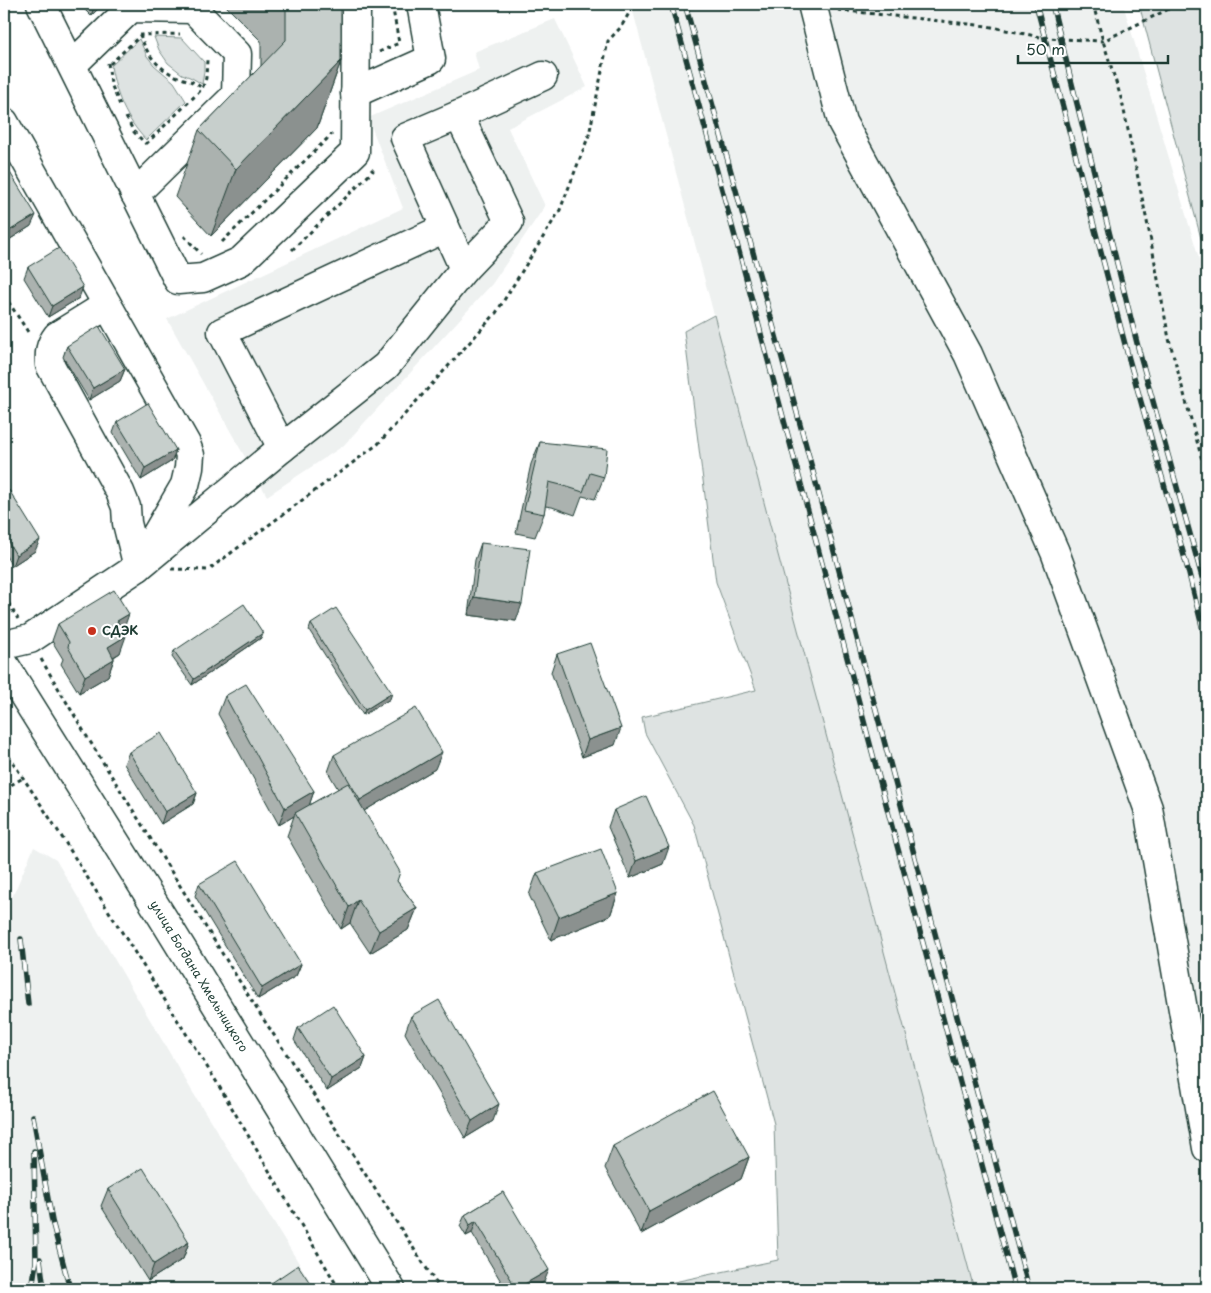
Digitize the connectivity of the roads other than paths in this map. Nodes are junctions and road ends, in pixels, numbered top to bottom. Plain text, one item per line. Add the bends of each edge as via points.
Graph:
1 (41, 4) edge
2 (354, 4) edge
3 (421, 4) edge
4 (812, 6) edge
5 (72, 65) junction
6 (543, 76) dead end
7 (355, 93) junction
8 (459, 115) junction
9 (4, 122) edge
10 (135, 194) junction
11 (445, 228) junction
12 (464, 269) junction
13 (107, 305) junction
14 (282, 448) junction
15 (138, 567) junction
16 (4, 645) edge
17 (4, 664) edge
18 (1207, 1148) edge
19 (391, 1289) edge

1 - 5 main road
2 - 7 main road
3 - 7 main road via 431,59
4 - 18 main road via 842,122 968,354 1055,552 1148,808
5 - 10 main road
5 - 10 main road via 131,8 193,9 237,54 236,95
6 - 8 main road
7 - 10 main road via 355,152 241,261 203,278 178,280
8 - 11 main road via 405,138
8 - 12 main road via 509,222
9 - 13 main road
11 - 12 main road
11 - 14 main road via 222,332
12 - 14 main road via 386,366
13 - 15 main road via 190,455 185,486
13 - 15 main road via 57,336 49,354 50,365 120,492
14 - 15 main road
15 - 16 main road via 30,639
17 - 19 main road, улица Богдана Хмельницкого

